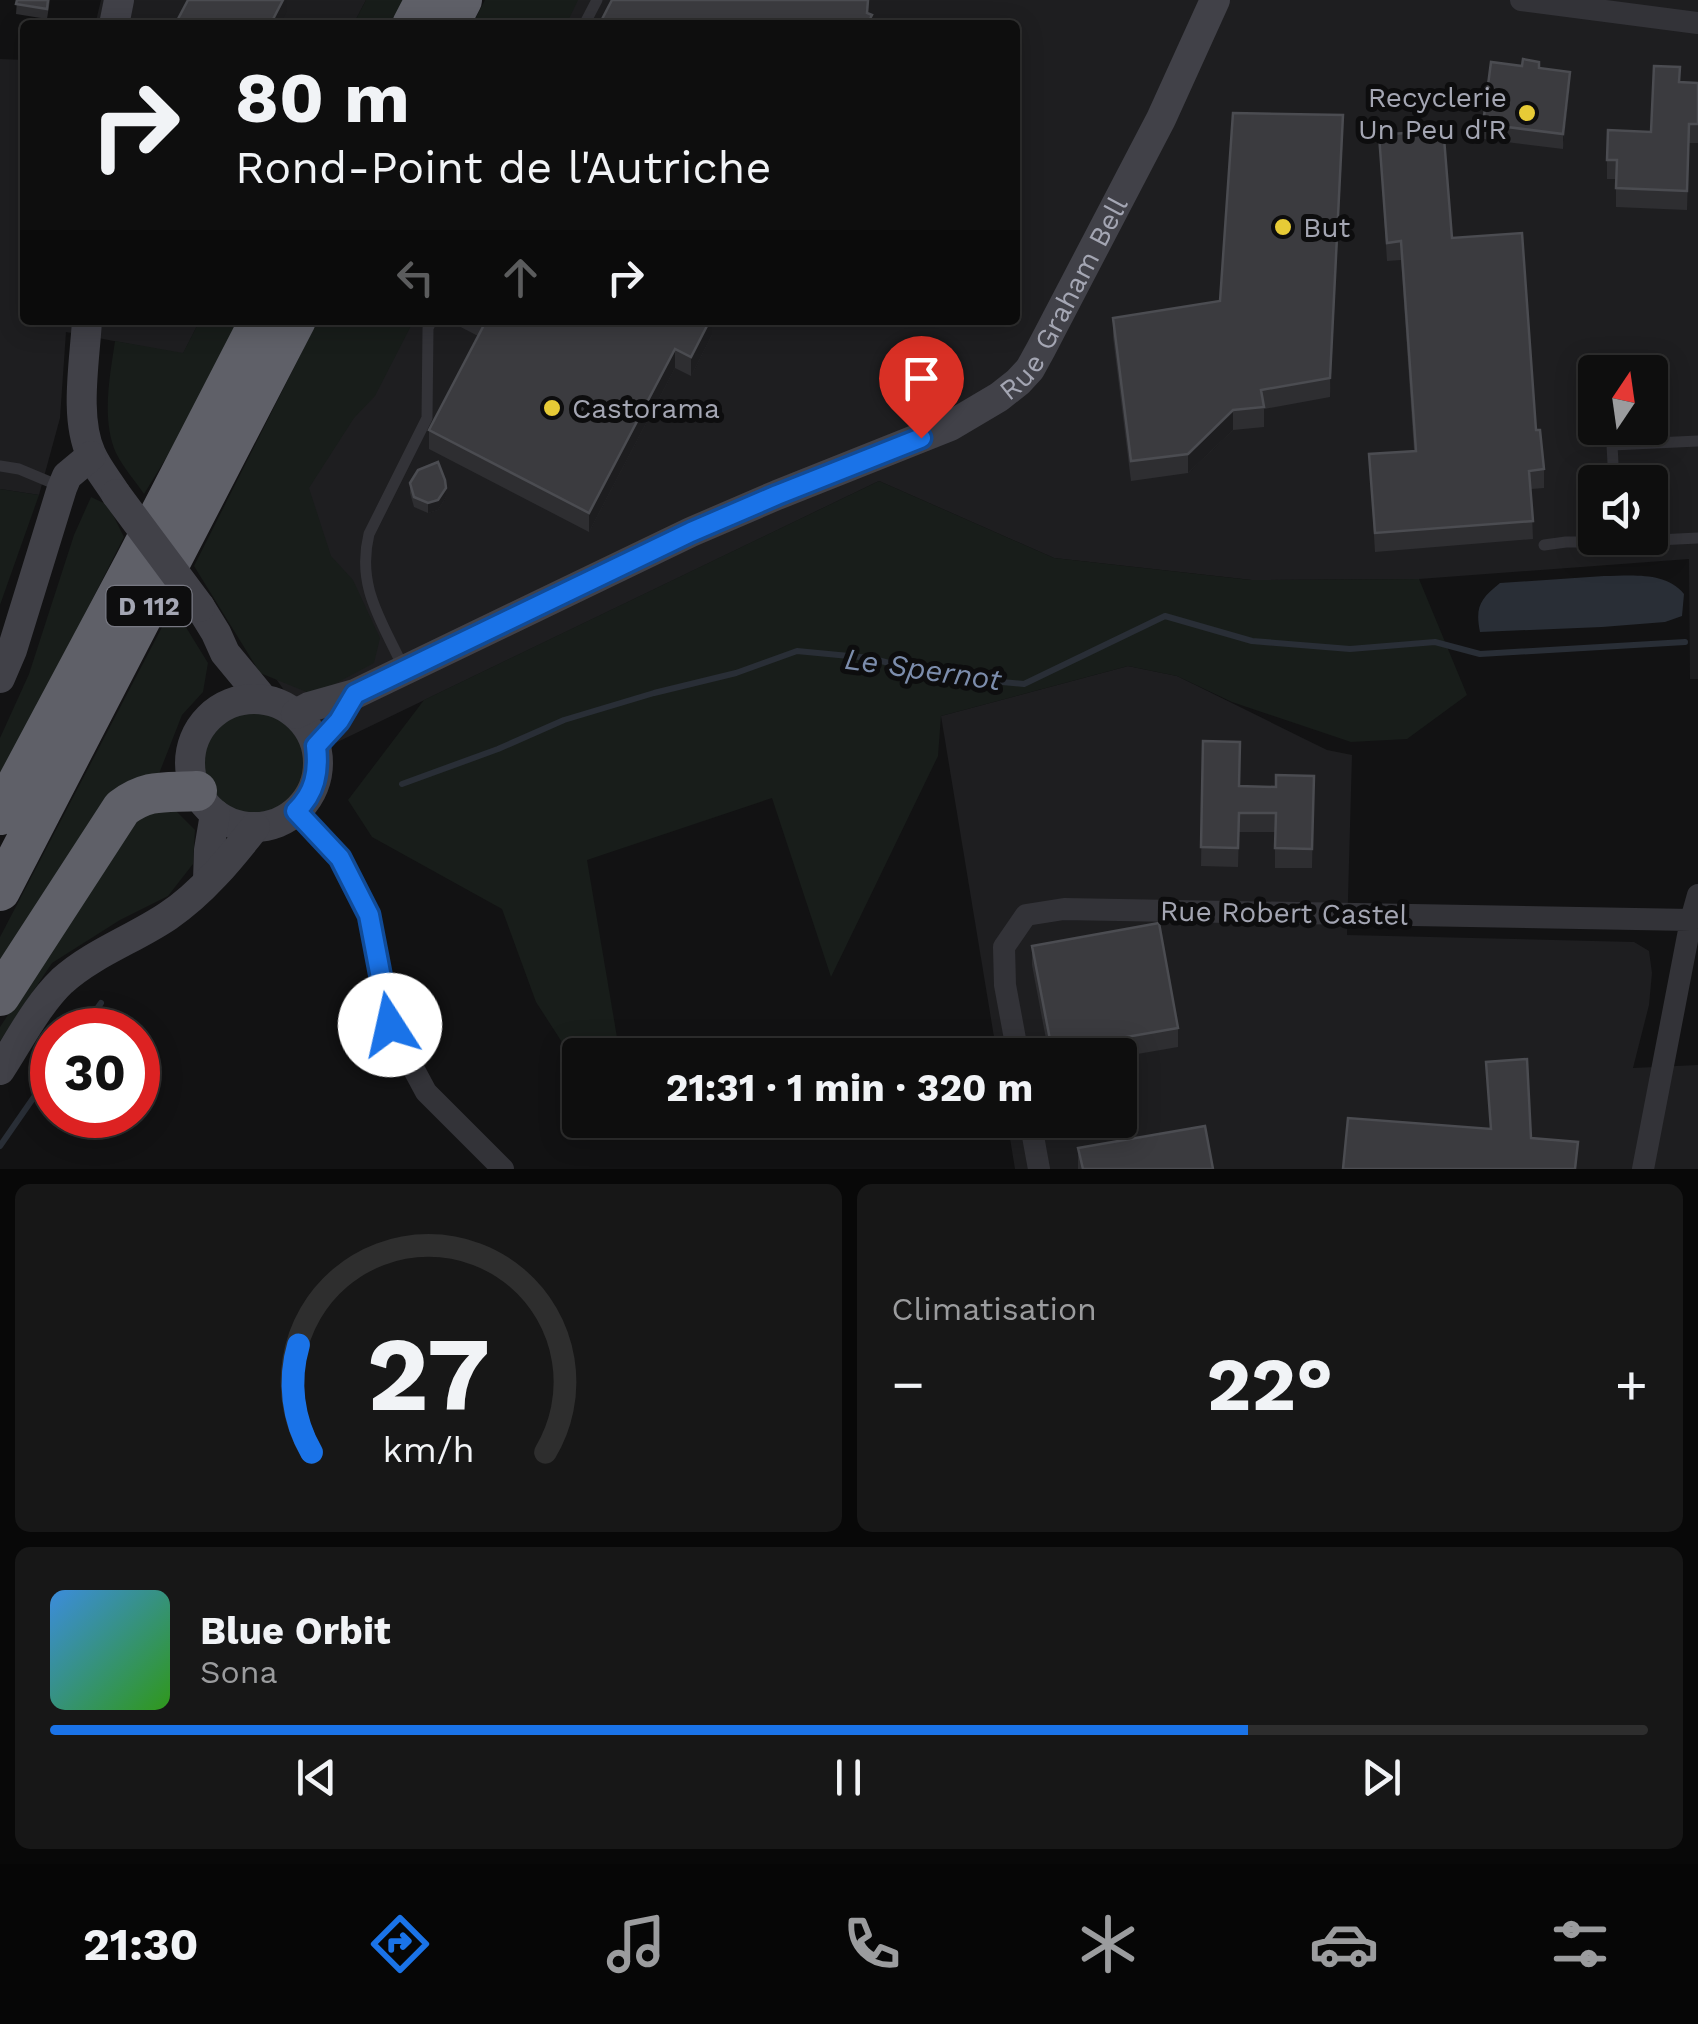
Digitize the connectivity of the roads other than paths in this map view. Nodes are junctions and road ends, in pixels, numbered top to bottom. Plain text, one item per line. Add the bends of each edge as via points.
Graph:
1 (1196, 0) edge
2 (1215, 0) edge
3 (1521, 0) edge
4 (1698, 22) edge
5 (1198, 39) junction
6 (87, 325) edge
7 (257, 325) edge
8 (293, 325) edge
9 (430, 325) edge
10 (1698, 441) edge
11 (91, 456) junction
12 (1613, 465) edge
13 (0, 466) edge
14 (62, 488) junction
15 (1698, 538) edge
16 (1668, 539) edge
17 (1578, 542) edge
18 (1544, 545) dead end
19 (225, 653) junction
20 (405, 671) junction
21 (0, 678) edge
22 (355, 694) junction
23 (263, 700) junction
24 (215, 710) junction
25 (296, 714) junction
26 (316, 746) junction
27 (206, 802) junction
28 (296, 811) junction
29 (0, 814) edge
30 (254, 827) junction
31 (208, 880) junction
32 (0, 891) edge
33 (1698, 894) edge
34 (1691, 920) junction
35 (0, 996) edge
36 (1015, 1038) edge
37 (0, 1070) edge
38 (1033, 1138) edge
39 (503, 1169) edge
40 (1039, 1169) edge
41 (1643, 1169) edge

1 - 5 street, Rue Graham Bell
2 - 5 street, Rue Graham Bell
3 - 4 street
5 - 20 street, Rue Graham Bell via 1042,350 1018,382 950,426 691,532
6 - 11 street via 82,414
7 - 29 highway, D 112
8 - 32 highway, D 112
9 - 20 lane via 426,418 364,552 366,587
10 - 12 lane via 1612,445
11 - 14 street
11 - 19 street, bridge via 200,607
13 - 14 lane
14 - 21 street
15 - 16 lane
17 - 18 lane
19 - 23 street
19 - 24 street
20 - 22 street, Rue Graham Bell
22 - 25 street, Rue Graham Bell
22 - 26 street
23 - 24 street
23 - 25 street
24 - 27 street via 198,731 190,761
25 - 26 street
26 - 28 street via 315,784
27 - 30 street via 234,824
27 - 31 street
27 - 35 highway via 160,791 122,808
28 - 30 street
28 - 39 street via 340,858 369,915 390,1025 426,1092
30 - 31 street
31 - 37 street via 165,918 65,979
33 - 34 street
34 - 36 street, Rue Robert Castel via 1064,909 1026,915 1004,947
34 - 41 street
38 - 40 street

